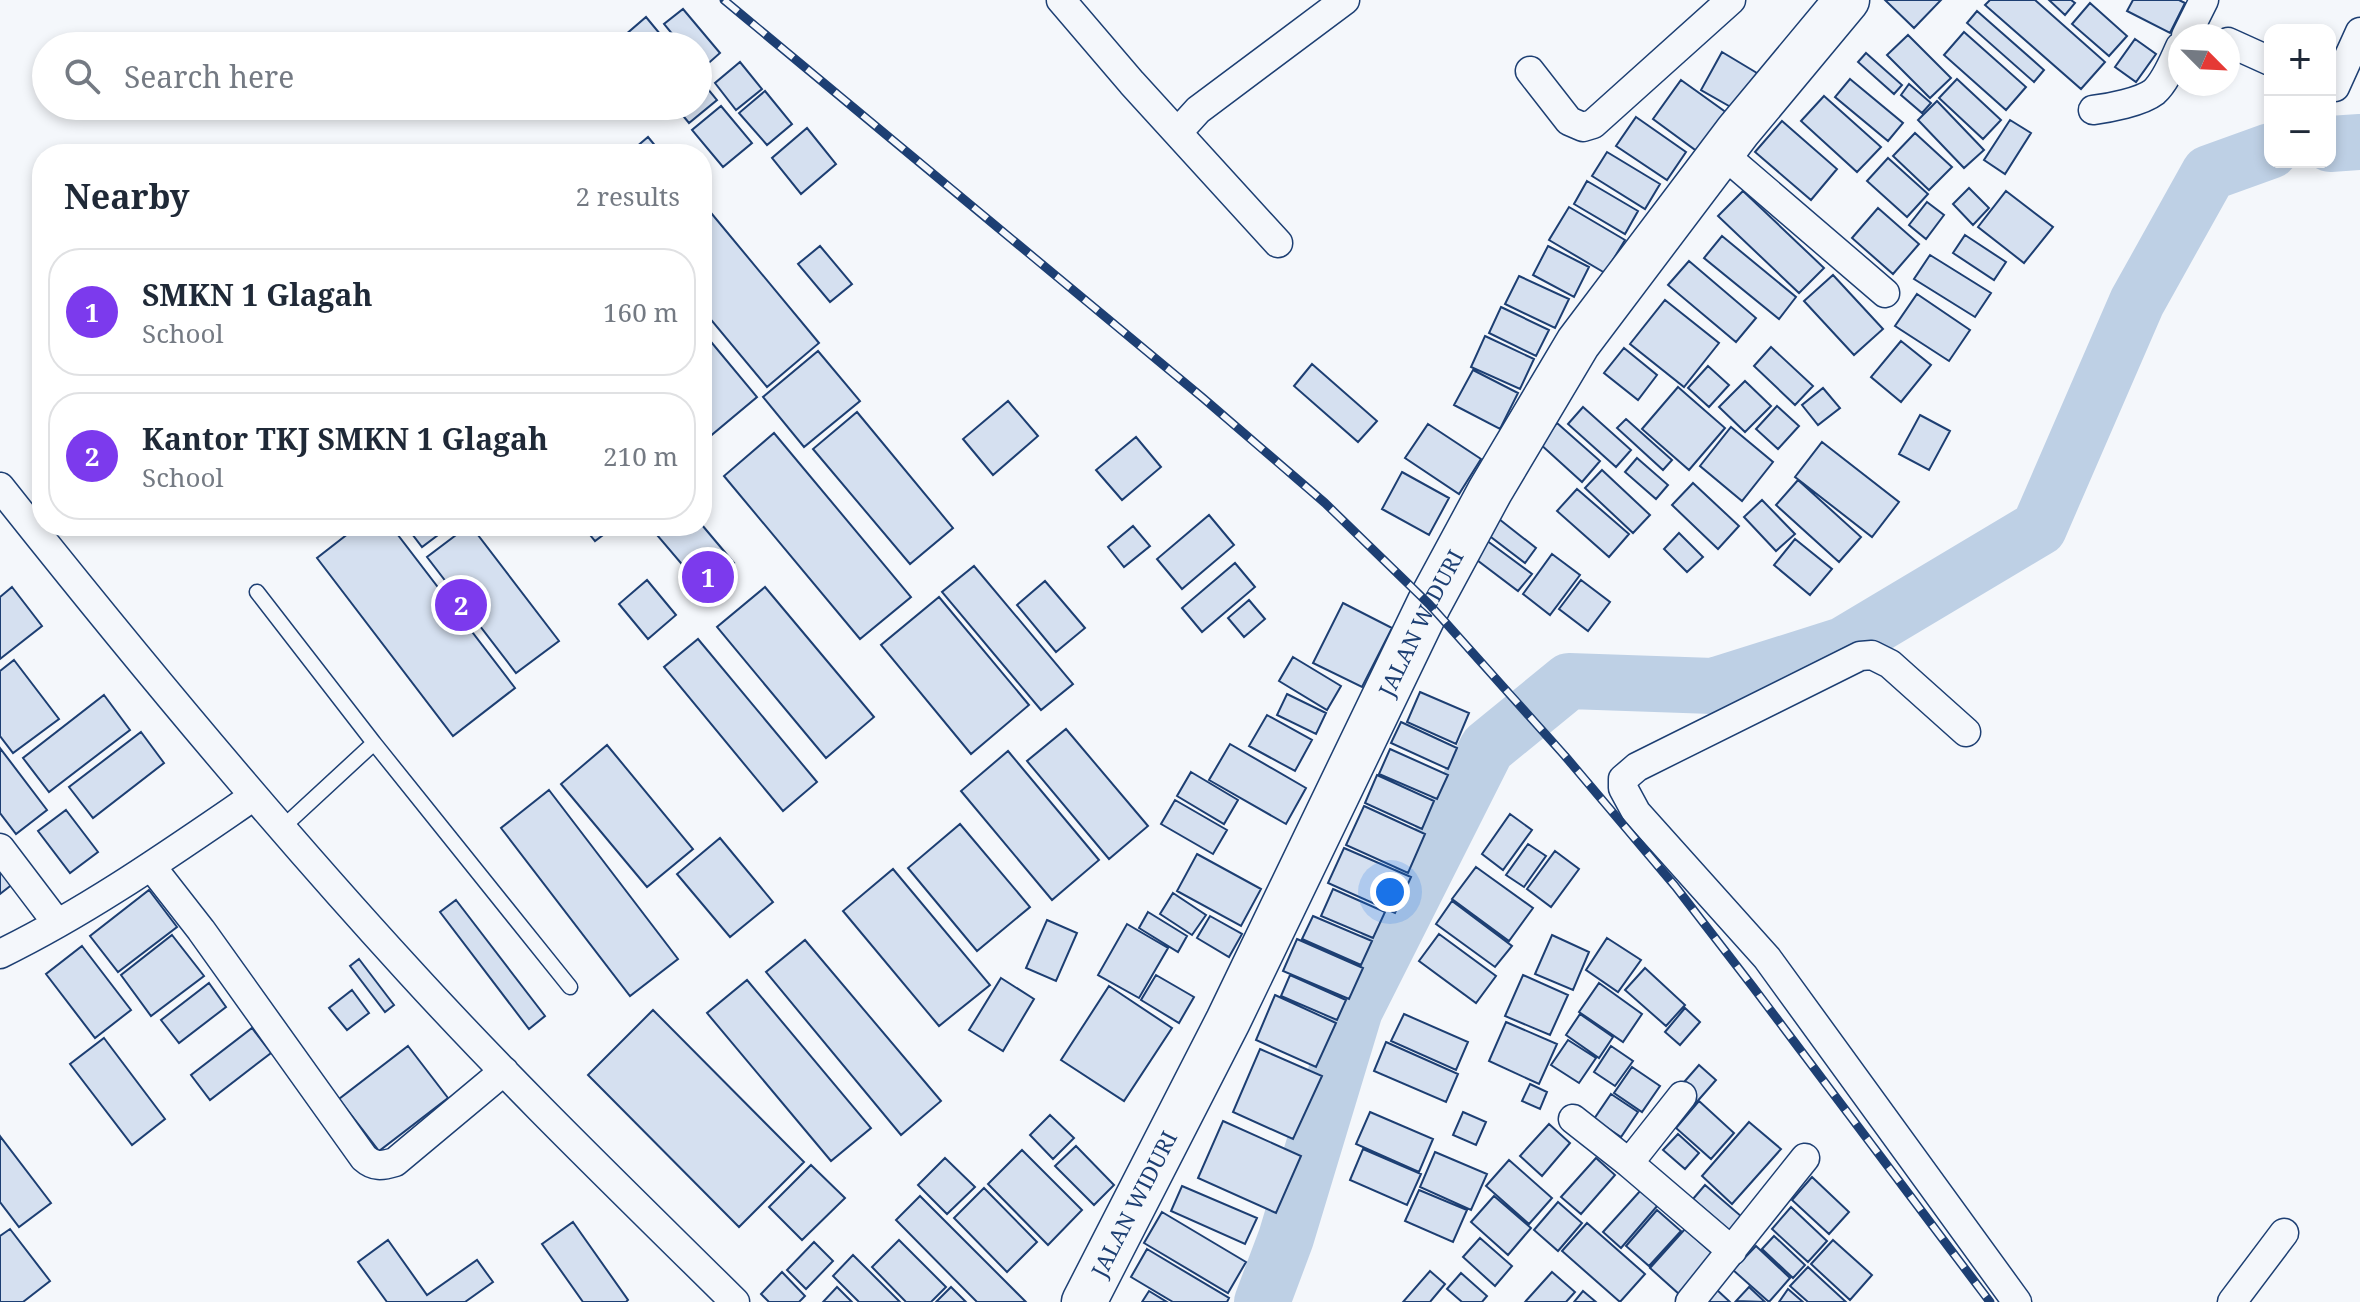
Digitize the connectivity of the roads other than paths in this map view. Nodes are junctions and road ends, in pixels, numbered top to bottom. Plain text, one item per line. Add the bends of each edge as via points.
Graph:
1 (1061, 0) edge
2 (1345, 0) edge
3 (1731, 0) edge
4 (1847, 0) edge
5 (2197, 21) edge
6 (2360, 32) edge
7 (2240, 47) edge
8 (2264, 58) edge
9 (1530, 71) dead end
10 (2342, 86) edge
11 (2093, 110) dead end
12 (1178, 132) junction
13 (1722, 153) junction
14 (1278, 243) dead end
15 (1885, 293) dead end
16 (0, 487) edge
17 (32, 527) edge
18 (39, 536) edge
19 (257, 592) dead end
20 (1966, 732) dead end
21 (374, 743) junction
22 (254, 796) junction
23 (282, 828) junction
24 (0, 848) edge
25 (151, 866) junction
26 (57, 923) junction
27 (0, 954) edge
28 (570, 987) dead end
29 (504, 1071) junction
30 (1682, 1096) dead end
31 (1573, 1119) dead end
32 (1805, 1158) dead end
33 (1629, 1163) junction
34 (2284, 1233) dead end
35 (1732, 1251) junction
36 (735, 1302) edge
37 (1084, 1302) edge
38 (1690, 1302) edge
39 (2017, 1302) edge
40 (2232, 1302) edge

1 - 12 street
2 - 12 street via 1198,110
3 - 9 street via 1593,124 1583,127 1569,121
4 - 13 main road, JALAN WIDURI
5 - 11 street via 2153,93
6 - 10 street
7 - 8 street
12 - 14 street
13 - 15 street
13 - 37 main road, JALAN WIDURI via 1578,343 1490,491
16 - 17 street
18 - 22 street
19 - 21 lane
20 - 39 street via 1890,664 1872,655 1860,656 1637,767 1623,779 1623,788 1636,812 1767,958
21 - 23 lane
21 - 28 lane
22 - 23 street
22 - 25 street
23 - 29 street
24 - 26 street
25 - 26 street
25 - 29 street via 370,1164 395,1162
26 - 27 street
29 - 36 street
30 - 33 street
31 - 33 street
32 - 35 street
33 - 35 street
34 - 40 street
35 - 38 street

